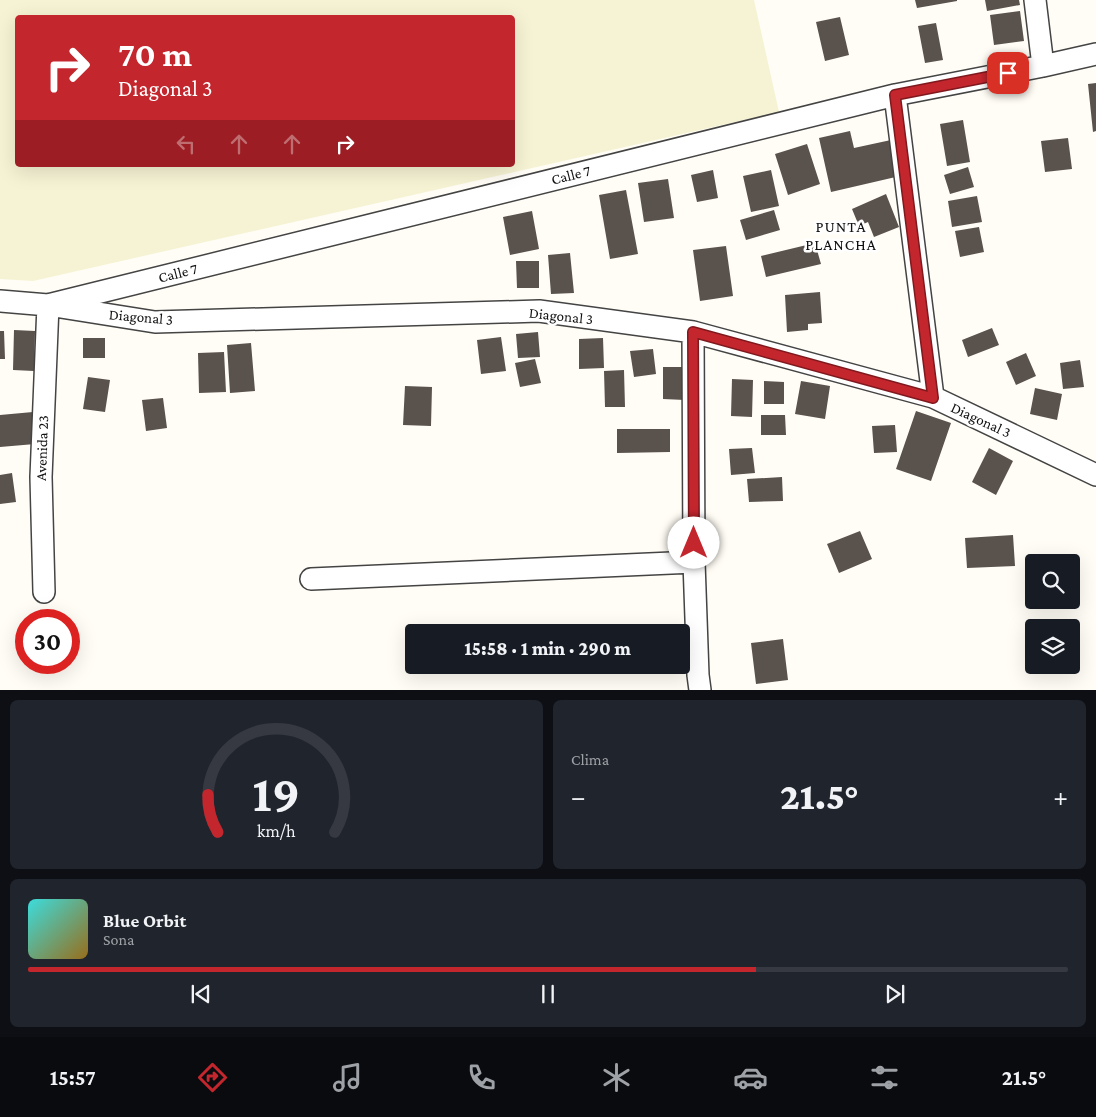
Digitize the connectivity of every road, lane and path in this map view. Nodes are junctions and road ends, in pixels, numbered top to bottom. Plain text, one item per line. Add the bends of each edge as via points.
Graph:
1 (1035, 0) edge
2 (1096, 54) edge
3 (1043, 66) junction
4 (895, 95) junction
5 (0, 301) edge
6 (48, 305) junction
7 (693, 332) junction
8 (933, 398) junction
9 (1096, 475) edge
10 (694, 562) junction
11 (311, 579) dead end
12 (44, 592) dead end
13 (700, 690) edge

1 - 3 street
2 - 3 street, Calle 7
3 - 4 street, Calle 7
4 - 6 street, Calle 7
4 - 8 street
5 - 6 street, Diagonal 3
6 - 7 street, Diagonal 3 via 155,322 539,311
6 - 12 street, Avenida 23 via 41,477
7 - 8 street, Diagonal 3
7 - 10 street
8 - 9 street, Diagonal 3
10 - 11 street
10 - 13 street

